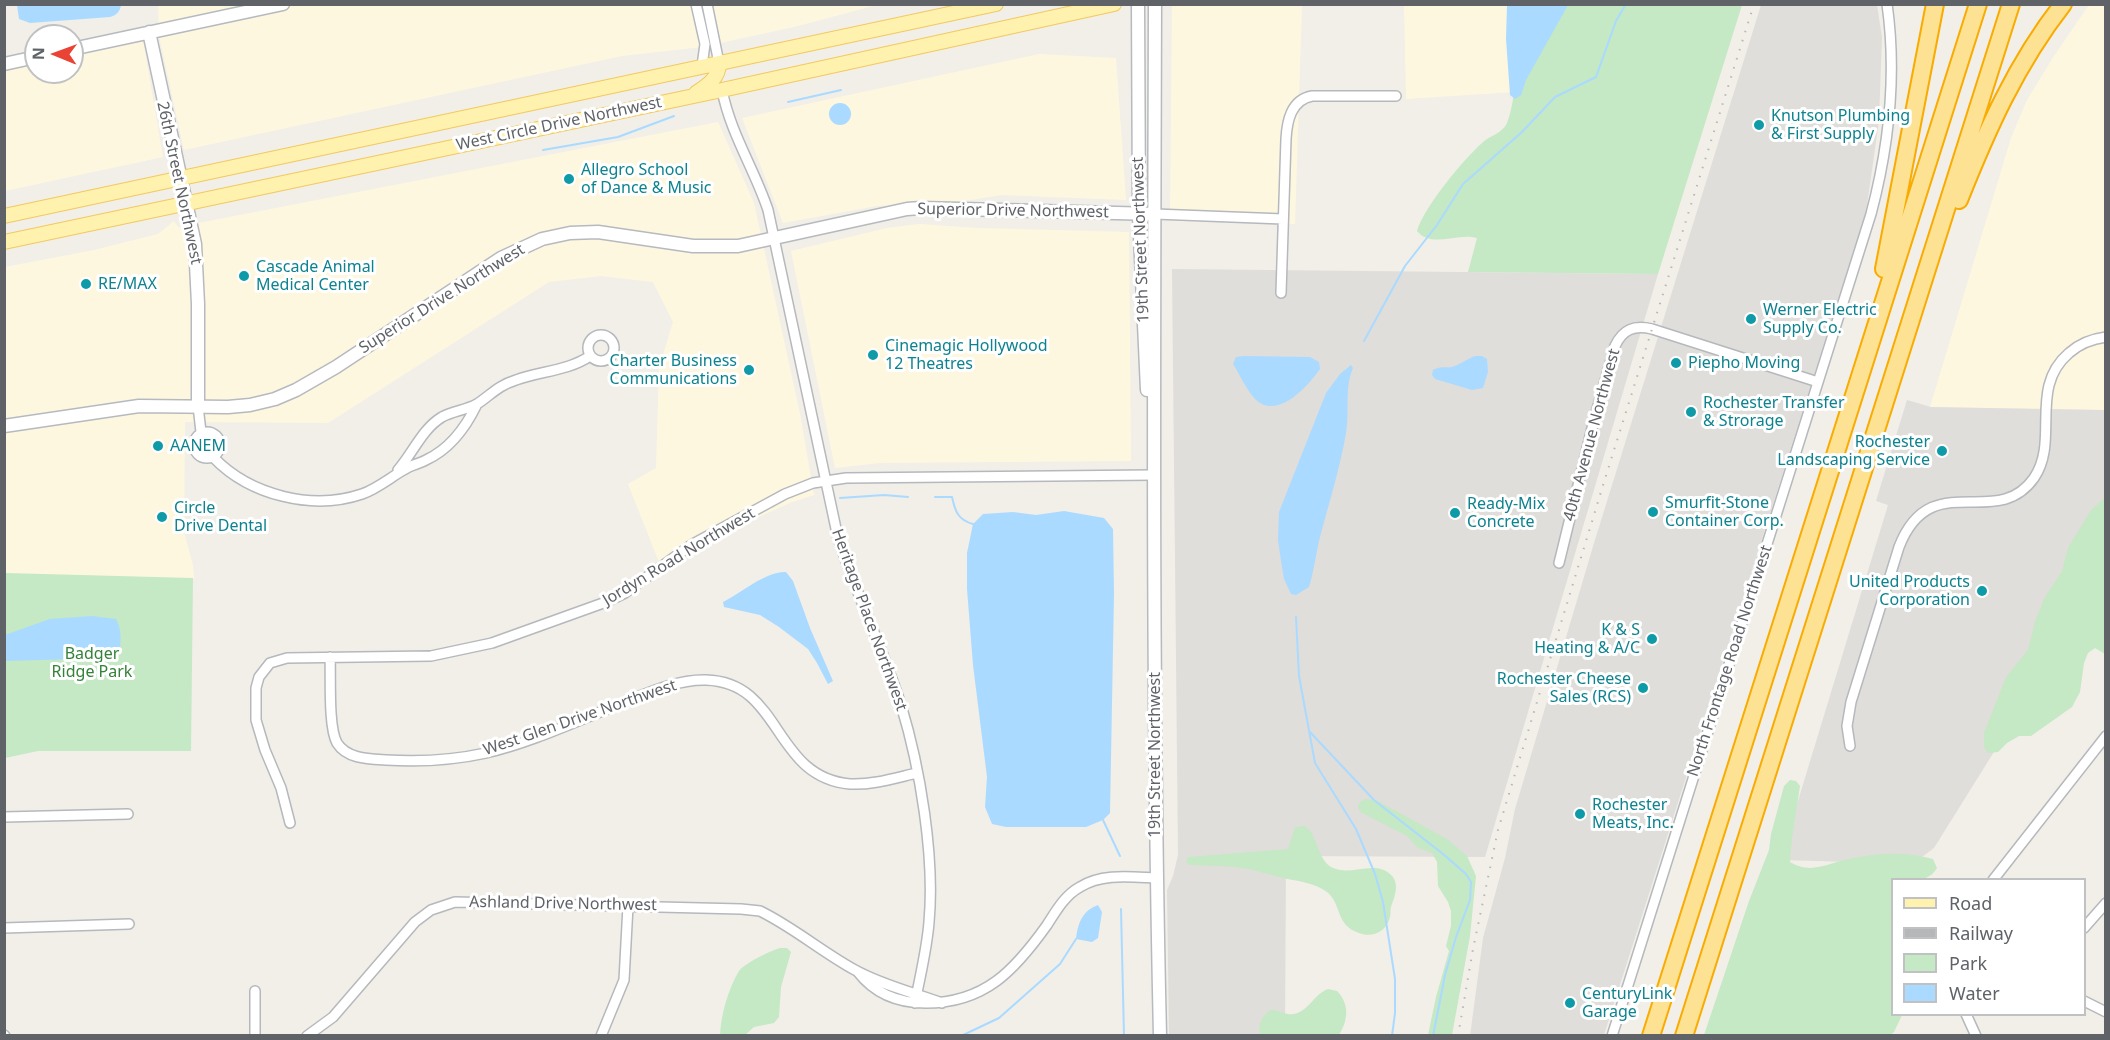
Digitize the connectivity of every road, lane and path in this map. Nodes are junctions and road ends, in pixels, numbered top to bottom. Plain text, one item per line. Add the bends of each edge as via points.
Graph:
1 (283, 4) edge
2 (696, 4) edge
3 (707, 4) edge
4 (996, 4) edge
5 (1114, 4) edge
6 (1138, 4) edge
7 (1155, 4) edge
8 (1887, 4) edge
9 (1935, 4) edge
10 (1978, 4) edge
11 (2011, 4) edge
12 (2063, 4) edge
13 (149, 32) junction
14 (84, 46) edge
15 (24, 60) edge
16 (719, 63) junction
17 (4, 64) edge
18 (702, 66) junction
19 (722, 90) junction
20 (691, 96) junction
21 (1396, 96) dead end
22 (180, 179) junction
23 (186, 203) junction
24 (1138, 214) junction
25 (1155, 214) junction
26 (4, 216) edge
27 (1283, 219) junction
28 (775, 239) junction
29 (4, 242) edge
30 (1281, 293) dead end
31 (1911, 318) junction
32 (2106, 337) edge
33 (590, 356) dead end
34 (1818, 382) junction
35 (477, 404) junction
36 (198, 406) junction
37 (4, 426) edge
38 (201, 432) junction
39 (214, 458) junction
40 (1831, 468) junction
41 (1153, 475) junction
42 (393, 476) junction
43 (826, 480) junction
44 (1559, 563) dead end
45 (330, 657) junction
46 (2106, 736) edge
47 (1850, 746) dead end
48 (917, 773) junction
49 (128, 814) dead end
50 (4, 817) edge
51 (290, 824) dead end
52 (1156, 878) junction
53 (1994, 878) edge
54 (2106, 903) edge
55 (628, 906) junction
56 (129, 924) dead end
57 (2086, 927) edge
58 (4, 928) edge
59 (255, 991) dead end
60 (916, 998) junction
61 (2086, 1001) edge
62 (2106, 1012) edge
63 (1967, 1016) edge
64 (255, 1035) edge
65 (307, 1035) edge
66 (601, 1035) edge
67 (1160, 1035) edge
68 (1612, 1035) edge
69 (1651, 1035) edge
70 (1684, 1035) edge
71 (1976, 1035) edge

1 - 13 street
2 - 18 street via 705,44
3 - 16 street
4 - 16 main road, West Circle Drive Northwest
5 - 19 main road, West Circle Drive Northwest
6 - 24 street, 19th Street Northwest
7 - 25 street, 19th Street Northwest
8 - 34 street, North Frontage Road Northwest via 1891,96 1881,169 1869,222
9 - 40 highway via 1884,270
10 - 40 highway
11 - 31 highway
12 - 31 highway via 2028,53 1996,110
13 - 14 street
13 - 22 street, 26th Street Northwest
15 - 17 street
16 - 18 main road, West Circle Drive Northwest
16 - 20 main road via 712,81
18 - 22 main road, West Circle Drive Northwest
19 - 20 main road, West Circle Drive Northwest
19 - 28 street, Heritage Place Northwest via 738,144 761,191
20 - 23 main road, West Circle Drive Northwest
21 - 27 street via 1320,95 1306,97 1296,105 1287,121
22 - 23 street, 26th Street Northwest
22 - 26 main road, West Circle Drive Northwest
23 - 29 main road, West Circle Drive Northwest
23 - 36 street, 26th Street Northwest via 196,257
24 - 25 street, Superior Drive Northwest
24 - 28 street, Superior Drive Northwest via 921,208
24 - 41 street, 19th Street Northwest
25 - 27 street, Superior Drive Northwest
25 - 41 street, 19th Street Northwest
27 - 30 street
28 - 36 street, Superior Drive Northwest via 722,247 598,232 542,239 501,258 296,390 250,405
28 - 43 street, Heritage Place Northwest
31 - 70 highway
32 - 47 street via 2075,348 2054,371 2046,398 2042,459 2027,486 2002,501 1941,504 1921,513 1906,531 1851,702 1847,726
33 - 35 street via 582,362 515,380
34 - 44 street, 40th Avenue Northwest via 1652,329 1629,329 1615,346
34 - 68 street, North Frontage Road Northwest
35 - 42 street via 459,435 447,446
35 - 42 street via 442,417 423,434
36 - 37 street, Superior Drive Northwest via 127,407
36 - 38 street
38 - 39 street via 219,438
38 - 39 street via 194,440 195,451
39 - 42 street via 247,482 293,499 345,498 375,488
40 - 69 highway
41 - 43 street, Jordyn Road Northwest
41 - 52 street, 19th Street Northwest
43 - 45 street, Jordyn Road Northwest via 785,494 692,545 606,602 492,643 431,656
43 - 48 street, Heritage Place Northwest via 838,538 900,705
45 - 48 street, West Glen Drive Northwest via 335,739 345,752 370,759 423,760 485,753 660,689 692,681 720,681 744,690 763,708 804,765 832,780 866,784
45 - 51 street, Jordyn Road Northwest via 270,663 263,669 256,688 259,734 281,788
46 - 53 street
48 - 60 street, Heritage Place Northwest via 930,900
49 - 50 street
52 - 60 street, Ashland Drive Northwest via 1093,880 1063,901 1007,974 976,994 942,1003
52 - 67 street, 19th Street Northwest
54 - 57 street
55 - 60 street, Ashland Drive Northwest via 760,911 856,970
55 - 65 street, Ashland Drive Northwest via 463,901 439,906 408,929 333,1017
55 - 66 street via 624,980
56 - 58 street
59 - 64 street
61 - 62 street
63 - 71 street

